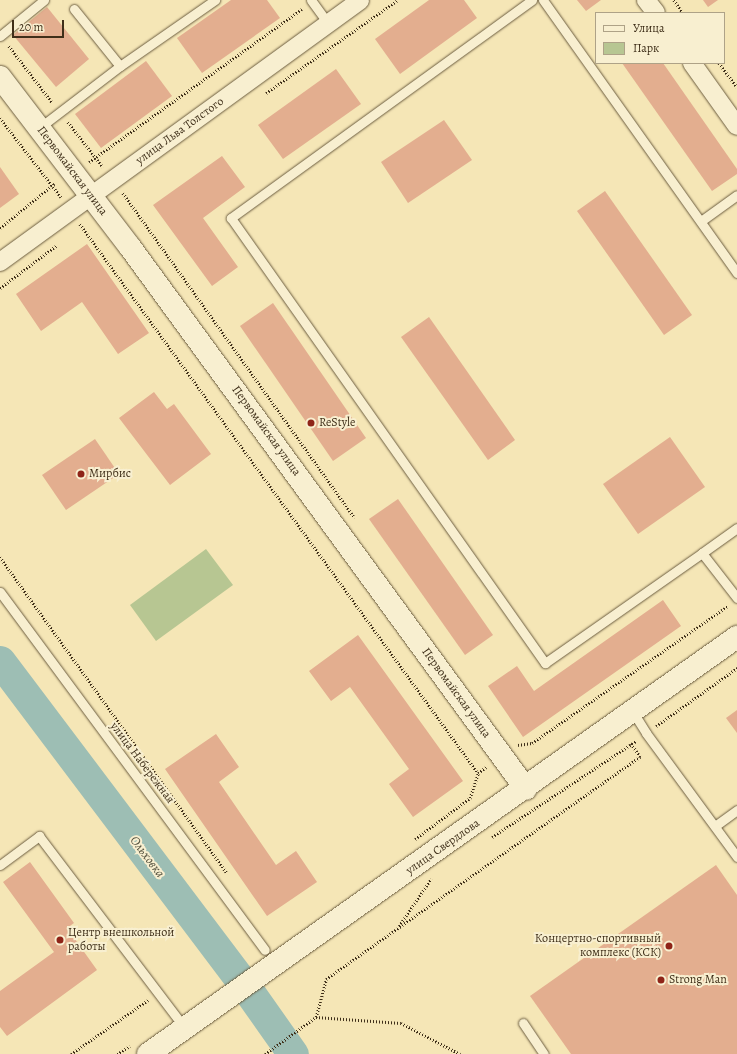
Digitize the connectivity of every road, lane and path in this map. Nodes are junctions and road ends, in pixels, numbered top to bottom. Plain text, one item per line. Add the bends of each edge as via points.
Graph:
1 (44, 0) edge
2 (215, 0) edge
3 (360, 0) edge
4 (532, 0) edge
5 (543, 0) edge
6 (646, 0) edge
7 (674, 0) edge
8 (312, 1) edge
9 (74, 9) dead end
10 (655, 12) edge
11 (682, 12) edge
12 (328, 23) junction
13 (0, 36) edge
14 (693, 64) edge
15 (720, 64) edge
16 (120, 66) junction
17 (0, 77) edge
18 (737, 87) edge
19 (60, 112) junction
20 (0, 118) edge
21 (737, 126) edge
22 (39, 128) junction
23 (96, 158) junction
24 (72, 172) junction
25 (113, 180) junction
26 (53, 185) junction
27 (737, 195) edge
28 (91, 196) junction
29 (70, 212) junction
30 (701, 221) junction
31 (0, 228) edge
32 (0, 262) edge
33 (737, 272) edge
34 (359, 524) dead end
35 (737, 528) edge
36 (702, 553) junction
37 (0, 557) edge
38 (0, 592) edge
39 (734, 601) edge
40 (737, 637) edge
41 (737, 668) edge
42 (634, 712) junction
43 (646, 733) junction
44 (512, 739) dead end
45 (631, 744) junction
46 (526, 789) junction
47 (470, 798) dead end
48 (737, 810) edge
49 (715, 826) junction
50 (486, 841) dead end
51 (737, 857) edge
52 (0, 865) edge
53 (433, 876) dead end
54 (230, 878) dead end
55 (397, 928) junction
56 (270, 957) junction
57 (158, 993) junction
58 (316, 1017) junction
59 (523, 1024) dead end
60 (185, 1028) junction
61 (71, 1054) edge
62 (148, 1054) edge
63 (265, 1054) edge
64 (460, 1054) edge
65 (544, 1054) edge

1 - 13 lane
2 - 16 lane
3 - 12 street, улица Льва Толстого
4 - 36 lane via 231,218 545,663
5 - 30 lane
6 - 10 street
7 - 11 path
8 - 12 lane
8 - 23 path
9 - 16 lane
12 - 25 street, улица Льва Толстого
13 - 19 path
14 - 21 street
15 - 18 path
16 - 19 lane
17 - 22 main road, Первомайская улица
19 - 22 lane
19 - 23 path
20 - 26 path
22 - 24 main road, Первомайская улица
23 - 24 path
23 - 25 path
24 - 26 path
24 - 28 main road, Первомайская улица
25 - 28 street, улица Льва Толстого
25 - 34 path
26 - 29 path
26 - 31 path
27 - 30 lane
28 - 29 street, улица Льва Толстого
28 - 46 main road, Первомайская улица via 322,507
29 - 32 street, улица Льва Толстого
29 - 47 path via 478,773
30 - 33 lane
35 - 36 lane
36 - 39 lane
37 - 54 path
38 - 56 lane, улица Набережная
39 - 44 path via 532,743 517,745
40 - 42 main road, улица Свердлова
41 - 43 path
42 - 43 lane
42 - 46 main road, улица Свердлова
43 - 45 path
43 - 49 lane
45 - 50 path
45 - 55 path via 640,757
46 - 56 main road, улица Свердлова
48 - 49 lane
49 - 51 lane
52 - 57 lane via 39,836
53 - 55 path
55 - 58 path via 326,979
56 - 60 main road, улица Свердлова via 216,1006
57 - 60 lane
57 - 61 path
58 - 63 path
58 - 64 path via 401,1023
59 - 65 lane
60 - 62 main road, улица Свердлова

